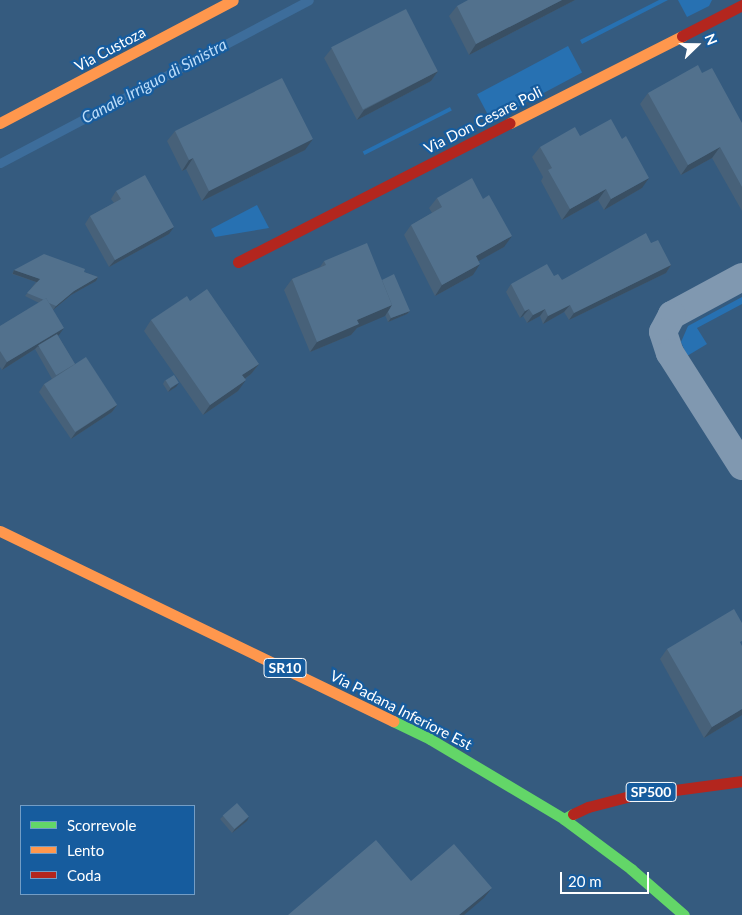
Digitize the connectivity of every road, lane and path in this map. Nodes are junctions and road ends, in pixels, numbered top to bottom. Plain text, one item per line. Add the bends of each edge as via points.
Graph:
1 (233, 0) edge
2 (739, 0) edge
3 (742, 5) edge
4 (0, 124) edge
5 (238, 262) dead end
6 (742, 277) edge
7 (742, 466) edge
8 (0, 531) edge
9 (742, 781) edge
10 (564, 819) junction
11 (684, 915) edge

1 - 4 main road, Via Custoza
2 - 3 street
3 - 5 main road, Via Don Cesare Poli
6 - 7 street via 672,315 663,332 670,353
8 - 10 main road, Via Padana Inferiore Est / SR10 via 430,739
9 - 10 main road, SP500 via 621,798 588,806
10 - 11 main road, Via Padana Inferiore Est / SR10 via 631,869

